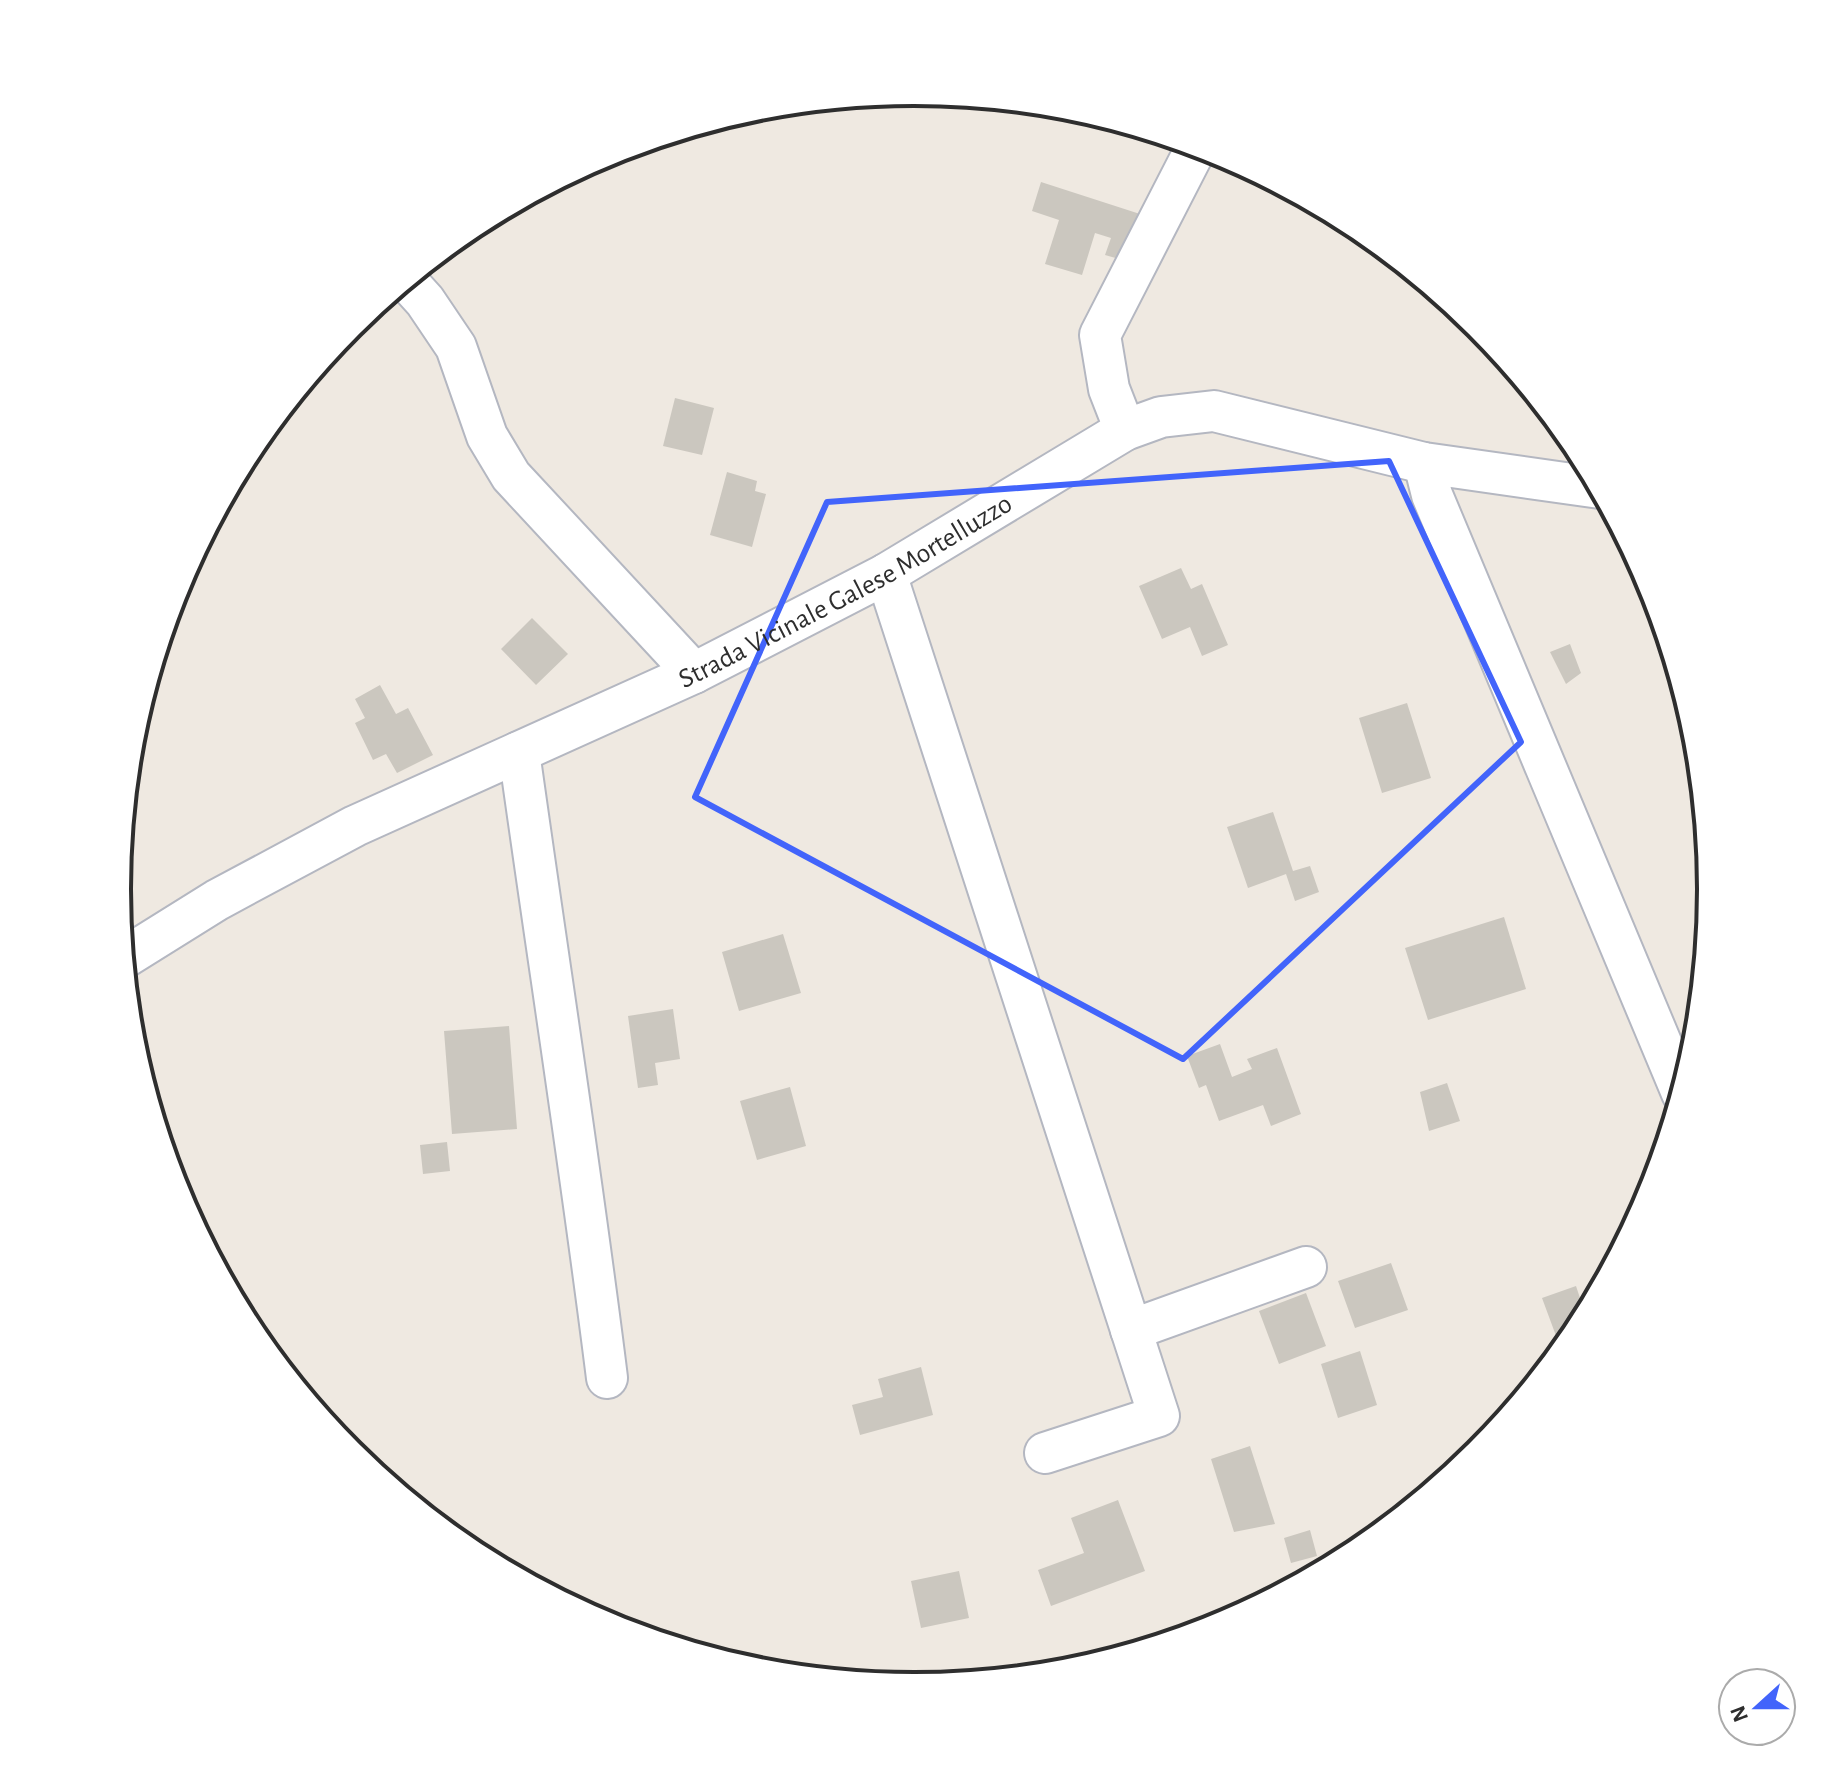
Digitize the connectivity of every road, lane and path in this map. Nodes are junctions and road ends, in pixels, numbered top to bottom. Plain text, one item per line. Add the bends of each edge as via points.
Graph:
1 (1191, 157) edge
2 (413, 288) edge
3 (1125, 430) junction
4 (1424, 463) junction
5 (1586, 486) edge
6 (886, 574) junction
7 (694, 673) junction
8 (519, 752) junction
9 (134, 952) edge
10 (1675, 1076) edge
11 (1306, 1267) dead end
12 (1131, 1330) junction
13 (607, 1378) dead end
14 (1045, 1453) dead end

1 - 3 street via 1100,335 1109,389
2 - 7 street via 456,347 487,436 511,476
3 - 4 street, Strada Vicinale Galese Mortelluzzo via 1161,417 1214,411
3 - 6 street, Strada Vicinale Galese Mortelluzzo
4 - 5 street, Strada Vicinale Galese Mortelluzzo
4 - 10 street via 1432,495
6 - 7 street, Strada Vicinale Galese Mortelluzzo
6 - 12 street
7 - 8 street, Strada Vicinale Galese Mortelluzzo
8 - 9 street, Strada Vicinale Galese Mortelluzzo via 342,834 217,900
8 - 13 street
11 - 12 street
12 - 14 street via 1159,1416

